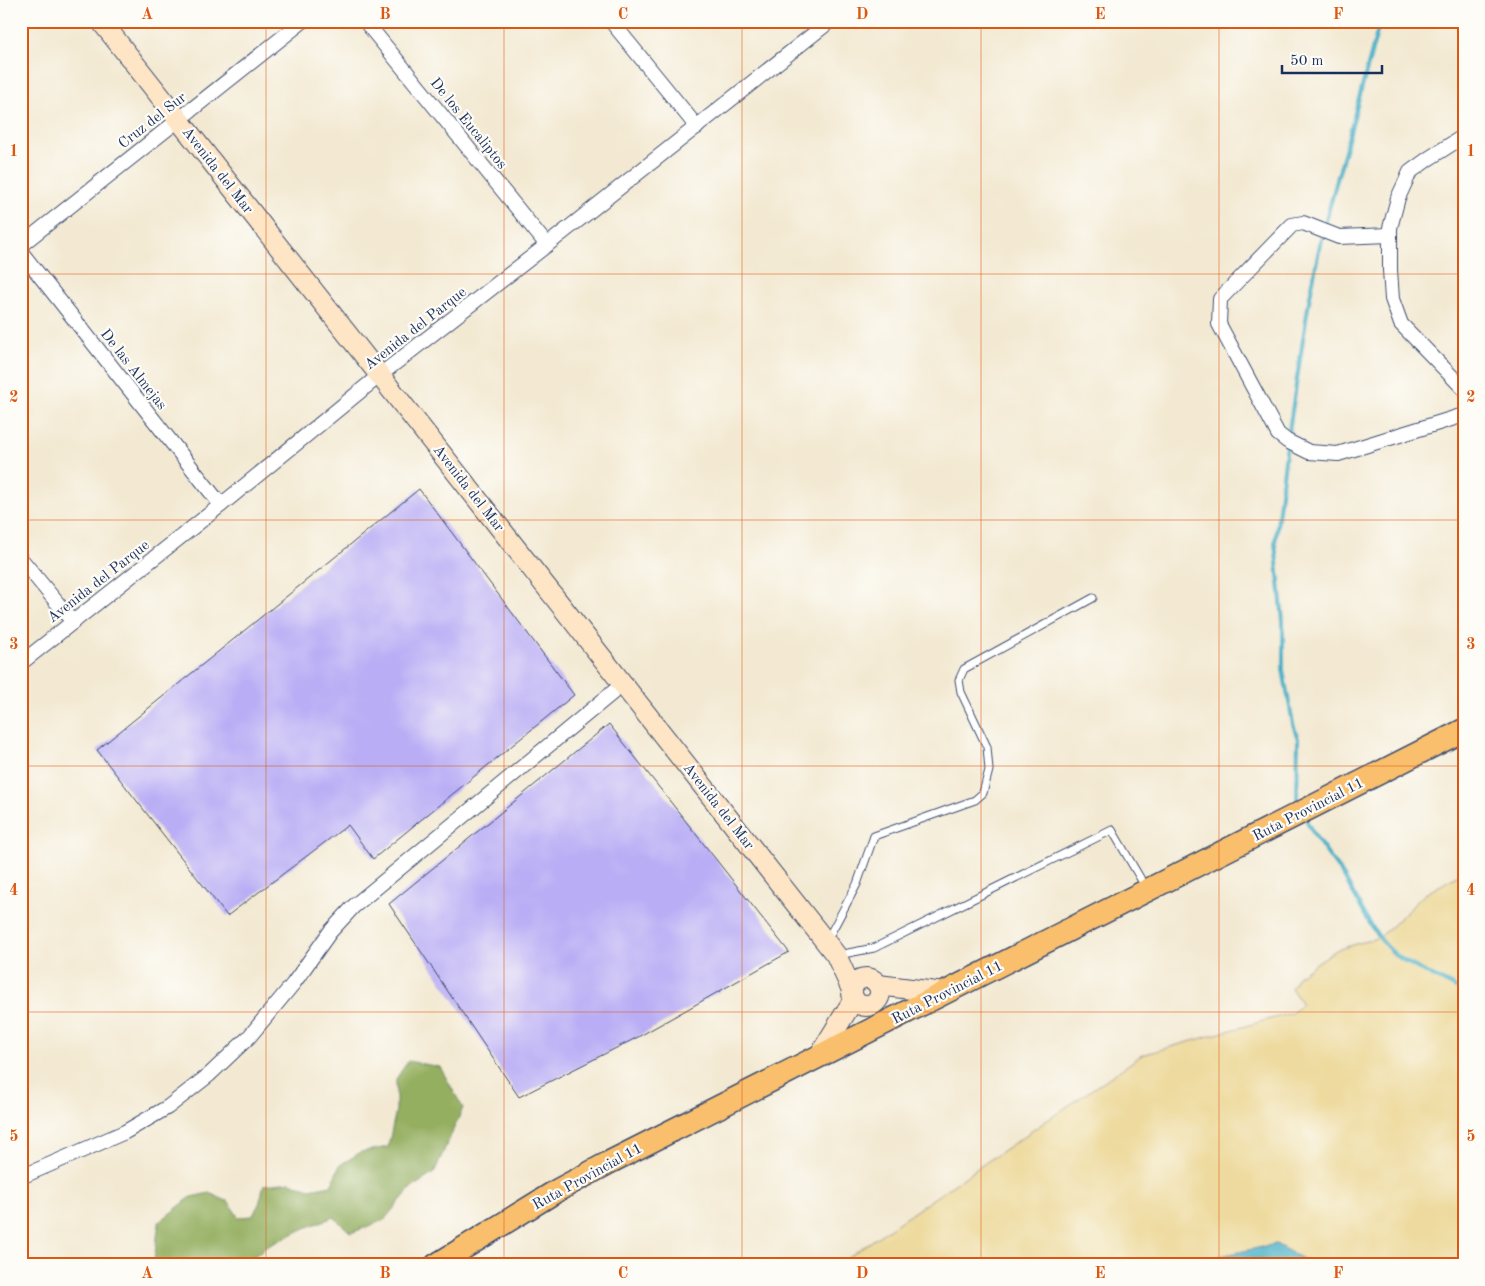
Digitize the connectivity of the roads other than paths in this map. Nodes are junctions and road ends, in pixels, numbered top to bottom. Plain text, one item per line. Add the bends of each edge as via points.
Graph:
1 (101, 21) edge
2 (302, 21) edge
3 (365, 21) edge
4 (611, 21) edge
5 (830, 21) edge
6 (179, 120) junction
7 (697, 127) junction
8 (1464, 136) edge
9 (1390, 235) junction
10 (21, 245) edge
11 (548, 246) junction
12 (21, 252) edge
13 (380, 375) junction
14 (1464, 389) edge
15 (1464, 415) edge
16 (221, 505) junction
17 (21, 559) edge
18 (1093, 598) dead end
19 (73, 622) junction
20 (21, 663) edge
21 (623, 684) junction
22 (1464, 730) edge
23 (1148, 891) junction
24 (831, 949) junction
25 (867, 993) junction
26 (945, 993) junction
27 (886, 1023) junction
28 (819, 1056) junction
29 (21, 1177) edge
30 (436, 1265) edge

1 - 6 main road, Avenida del Mar
2 - 6 street, Cruz del Sur
3 - 11 street, De los Eucaliptos
4 - 7 street
5 - 7 street, Avenida del Parque
6 - 10 street, Cruz del Sur
6 - 13 main road, Avenida del Mar
7 - 11 street, Avenida del Parque
8 - 9 street via 1410,172 1398,198
9 - 14 street via 1392,299 1401,324
9 - 15 street via 1339,237 1302,224 1292,226 1220,299 1219,324 1278,434 1309,452 1338,454
11 - 13 street, Avenida del Parque
12 - 16 street, De las Almejas
13 - 16 street, Avenida del Parque
13 - 21 main road, Avenida del Mar
16 - 19 street, Avenida del Parque
17 - 19 street
18 - 24 lane via 964,669 959,680 961,692 988,748 989,770 983,793 975,800 874,836
19 - 20 street, Avenida del Parque
21 - 24 main road, Avenida del Mar
21 - 29 street via 354,906 249,1037 209,1075 168,1107 125,1132
22 - 23 main road, Ruta Provincial 11
23 - 24 lane via 1112,830 874,948
23 - 26 main road, Ruta Provincial 11
24 - 25 main road, Avenida del Mar
25 - 26 main road, Avenida del Mar
25 - 27 main road
25 - 28 main road
26 - 27 main road, Ruta Provincial 11
27 - 28 main road, Ruta Provincial 11
28 - 30 main road, Ruta Provincial 11 via 558,1190

